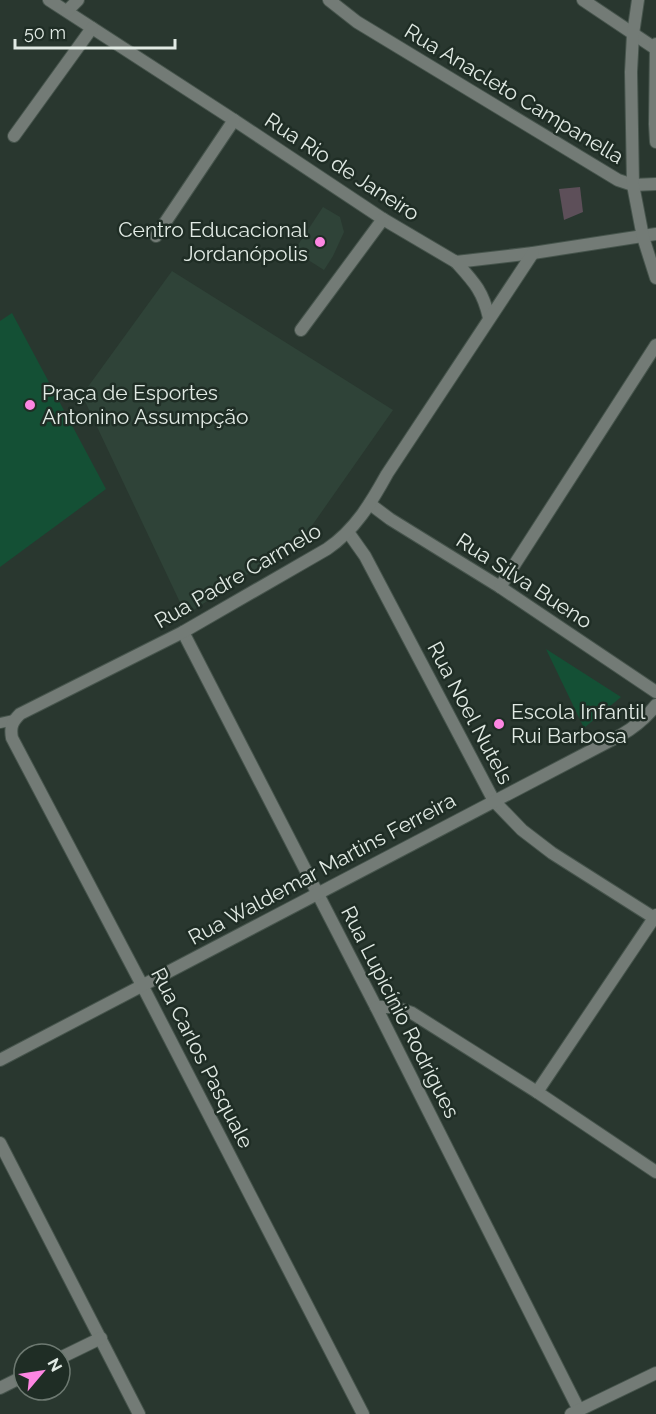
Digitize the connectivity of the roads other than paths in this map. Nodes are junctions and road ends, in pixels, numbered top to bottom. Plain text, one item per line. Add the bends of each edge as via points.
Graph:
1 (49, 0) edge
2 (78, 0) edge
3 (329, 0) edge
4 (583, 0) edge
5 (638, 0) edge
6 (67, 11) junction
7 (92, 28) junction
8 (633, 34) junction
9 (656, 47) edge
10 (234, 120) junction
11 (14, 136) dead end
12 (656, 142) edge
13 (656, 184) edge
14 (633, 185) junction
15 (383, 219) junction
16 (650, 235) edge
17 (156, 236) dead end
18 (533, 253) junction
19 (456, 262) junction
20 (656, 278) edge
21 (489, 318) junction
22 (301, 330) dead end
23 (656, 345) edge
24 (370, 504) junction
25 (348, 532) junction
26 (500, 587) junction
27 (183, 632) junction
28 (656, 692) edge
29 (656, 705) edge
30 (14, 720) junction
31 (0, 723) edge
32 (494, 801) junction
33 (318, 894) junction
34 (655, 917) edge
35 (142, 985) junction
36 (376, 1007) junction
37 (0, 1060) edge
38 (537, 1092) junction
39 (0, 1143) edge
40 (656, 1172) edge
41 (101, 1338) junction
42 (72, 1352) edge
43 (656, 1373) edge
44 (575, 1412) edge
45 (139, 1414) edge
46 (363, 1414) edge

1 - 6 street, Rua Rio de Janeiro
2 - 6 street
3 - 14 street, Rua Anacleto Campanella via 357,22 618,180
4 - 8 street
5 - 8 street
6 - 7 street, Rua Rio de Janeiro
7 - 10 street, Rua Rio de Janeiro
7 - 11 street
8 - 9 street
8 - 14 street
9 - 12 street
10 - 15 street, Rua Rio de Janeiro
10 - 17 street
13 - 14 street, Rua Anacleto Campanella
14 - 16 street
15 - 19 street, Rua Rio de Janeiro
15 - 22 street
16 - 18 street
16 - 20 street
18 - 19 street
18 - 21 street, Rua Padre Carmelo
19 - 21 street via 482,294
21 - 24 street, Rua Padre Carmelo
23 - 26 street
24 - 25 street, Rua Padre Carmelo
24 - 26 street, Rua Silva Bueno
25 - 27 street, Rua Padre Carmelo via 327,549
25 - 32 street, Rua Noel Nutels via 365,556
26 - 28 street, Rua Silva Bueno
27 - 30 street, Rua Padre Carmelo
27 - 33 street, Rua Lupicínio Rodrigues
29 - 32 street, Rua Waldemar Martins Ferreira via 636,726
30 - 31 lane
30 - 35 street, Rua Carlos Pasquale via 12,738
32 - 33 street, Rua Waldemar Martins Ferreira
32 - 34 street, Rua Noel Nutels via 552,853
33 - 35 street, Rua Waldemar Martins Ferreira
33 - 36 street, Rua Lupicínio Rodrigues
34 - 38 street
35 - 37 street, Rua Waldemar Martins Ferreira
35 - 46 street, Rua Carlos Pasquale
36 - 38 street via 412,1013
36 - 44 street, Rua Lupicínio Rodrigues
38 - 40 street
39 - 41 street
41 - 42 street
41 - 45 street
43 - 44 street

